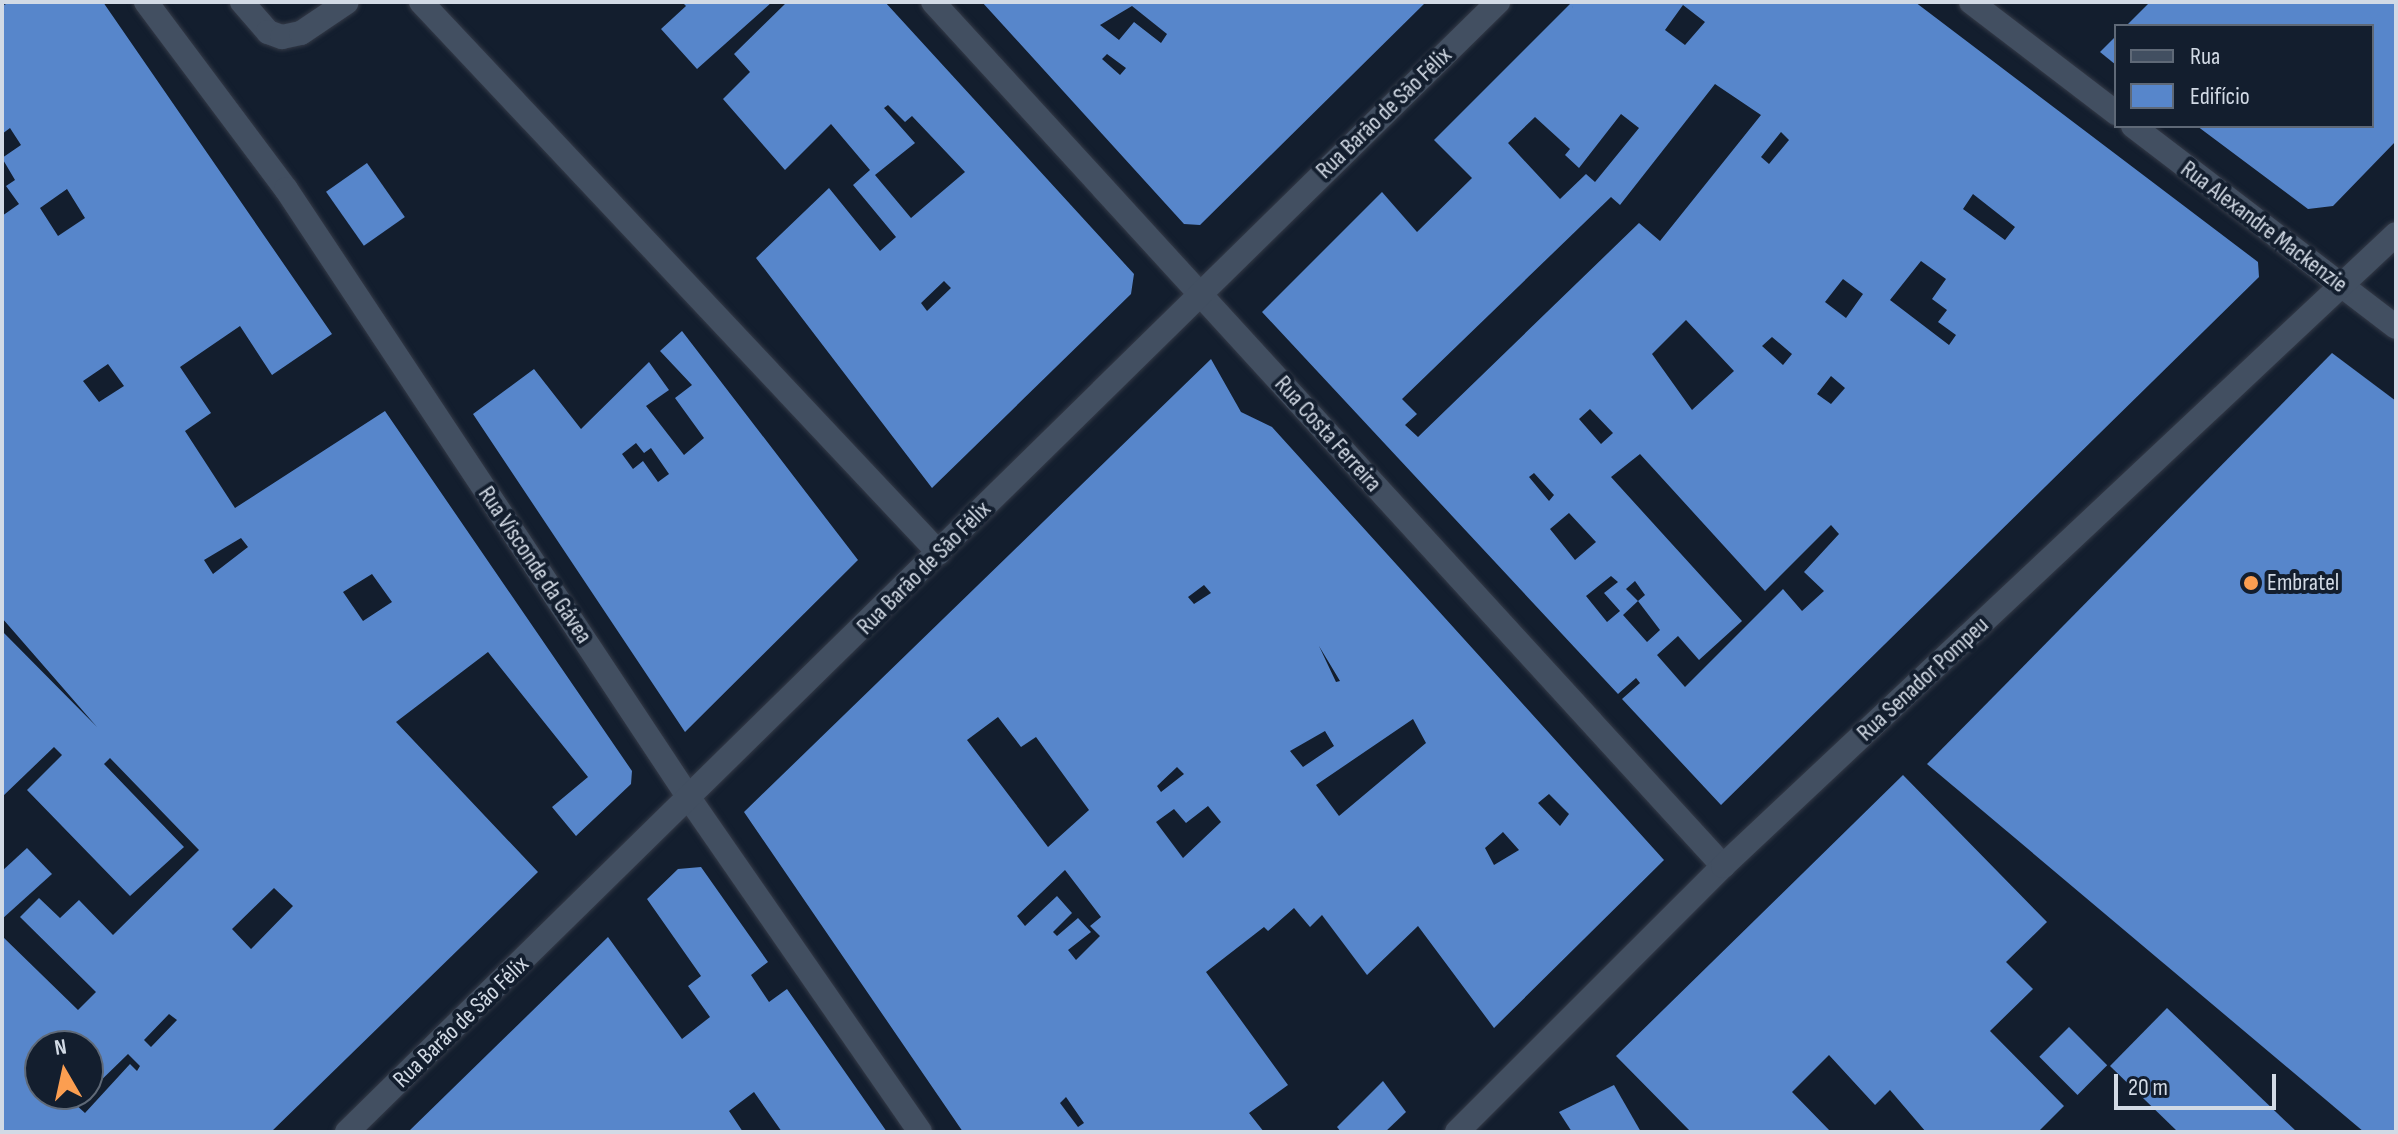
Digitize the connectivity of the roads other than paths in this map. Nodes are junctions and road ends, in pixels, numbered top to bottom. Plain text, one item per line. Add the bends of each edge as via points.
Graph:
1 (146, 2) edge
2 (242, 2) edge
3 (347, 2) edge
4 (421, 2) edge
5 (933, 2) edge
6 (1498, 2) edge
7 (1971, 2) edge
8 (2114, 111) edge
9 (2136, 128) edge
10 (2396, 234) edge
11 (2344, 288) junction
12 (1199, 293) junction
13 (2396, 327) edge
14 (939, 553) junction
15 (691, 801) junction
16 (1723, 866) junction
17 (347, 1132) edge
18 (920, 1132) edge
19 (1457, 1132) edge

1 - 15 street, Rua Visconde da Gávea via 286,189
2 - 3 street via 268,32 282,37 301,33
4 - 14 street
5 - 12 street, Rua Costa Ferreira
6 - 12 street, Rua Barão de São Félix
7 - 8 street
9 - 11 street, Rua Alexandre Mackenzie
10 - 11 street, Rua Senador Pompeu
11 - 13 street, Rua Alexandre Mackenzie
11 - 16 street, Rua Senador Pompeu
12 - 14 street, Rua Barão de São Félix
12 - 16 street, Rua Costa Ferreira
14 - 15 street, Rua Barão de São Félix
15 - 17 street, Rua Barão de São Félix
15 - 18 street, Rua Visconde da Gávea
16 - 19 street, Rua Senador Pompeu

